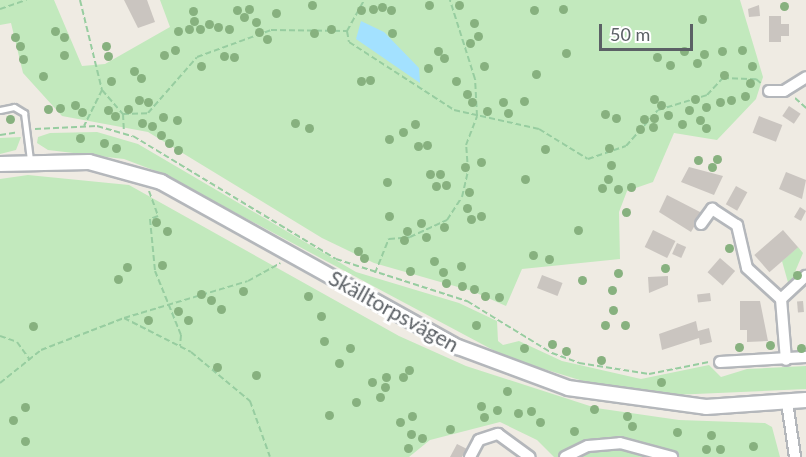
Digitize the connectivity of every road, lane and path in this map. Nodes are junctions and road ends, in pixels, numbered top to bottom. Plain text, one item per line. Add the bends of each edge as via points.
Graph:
1 (26, 0) edge
2 (80, 0) edge
3 (364, 0) edge
4 (450, 0) edge
5 (0, 9) edge
6 (347, 31) junction
7 (806, 77) edge
8 (102, 90) junction
9 (786, 90) junction
10 (769, 92) joint
11 (806, 108) edge
12 (0, 110) edge
13 (123, 114) junction
14 (477, 116) junction
15 (84, 126) junction
16 (27, 131) junction
17 (124, 132) junction
18 (0, 135) edge
19 (30, 160) junction
20 (0, 164) edge
21 (151, 178) junction
22 (701, 224) dead end
23 (288, 251) junction
24 (375, 273) junction
25 (806, 276) edge
26 (781, 299) junction
27 (166, 306) junction
28 (124, 318) junction
29 (0, 336) edge
30 (180, 346) junction
31 (806, 357) edge
32 (30, 360) junction
33 (786, 360) junction
34 (720, 362) joint
35 (0, 383) edge
36 (806, 400) edge
37 (787, 402) junction
38 (270, 457) edge
39 (470, 457) edge
40 (530, 457) edge
41 (565, 457) edge
42 (672, 457) edge
43 (795, 457) edge

1 - 5 path
2 - 8 path
3 - 6 path
4 - 14 path via 475,79
6 - 13 path via 271,30 197,57 148,113
6 - 14 path via 349,42 406,83 454,110
7 - 9 street
8 - 13 path
8 - 15 path
9 - 10 street
9 - 11 path
10 - 14 path via 756,79 723,78 707,95 658,110 626,146 588,159 538,129
12 - 16 lane via 22,110
13 - 17 path
14 - 24 path via 466,145 468,171 462,197 447,220 410,237 389,239
15 - 16 path
15 - 17 path
16 - 18 path
16 - 19 lane
17 - 24 path via 312,246
19 - 20 street, Skälltorpsvägen
19 - 21 street, Skälltorpsvägen via 89,162
21 - 23 street, Skälltorpsvägen
21 - 27 path via 148,190 158,216 150,219 155,271
22 - 26 street via 711,210 732,219 747,267
23 - 27 path via 276,270
23 - 37 street, Skälltorpsvägen via 458,347 558,385 669,405
24 - 34 path via 467,301 552,353 579,363 649,374 683,364
25 - 26 street
26 - 33 street
27 - 28 path
27 - 30 path via 181,335
28 - 30 path
28 - 32 path via 64,340
29 - 32 path via 17,342
30 - 38 path via 250,400
31 - 33 street
32 - 35 path
33 - 34 street
36 - 37 street, Skälltorpsvägen
37 - 43 street
39 - 40 street via 479,441 498,434
41 - 42 street via 588,446 620,443

